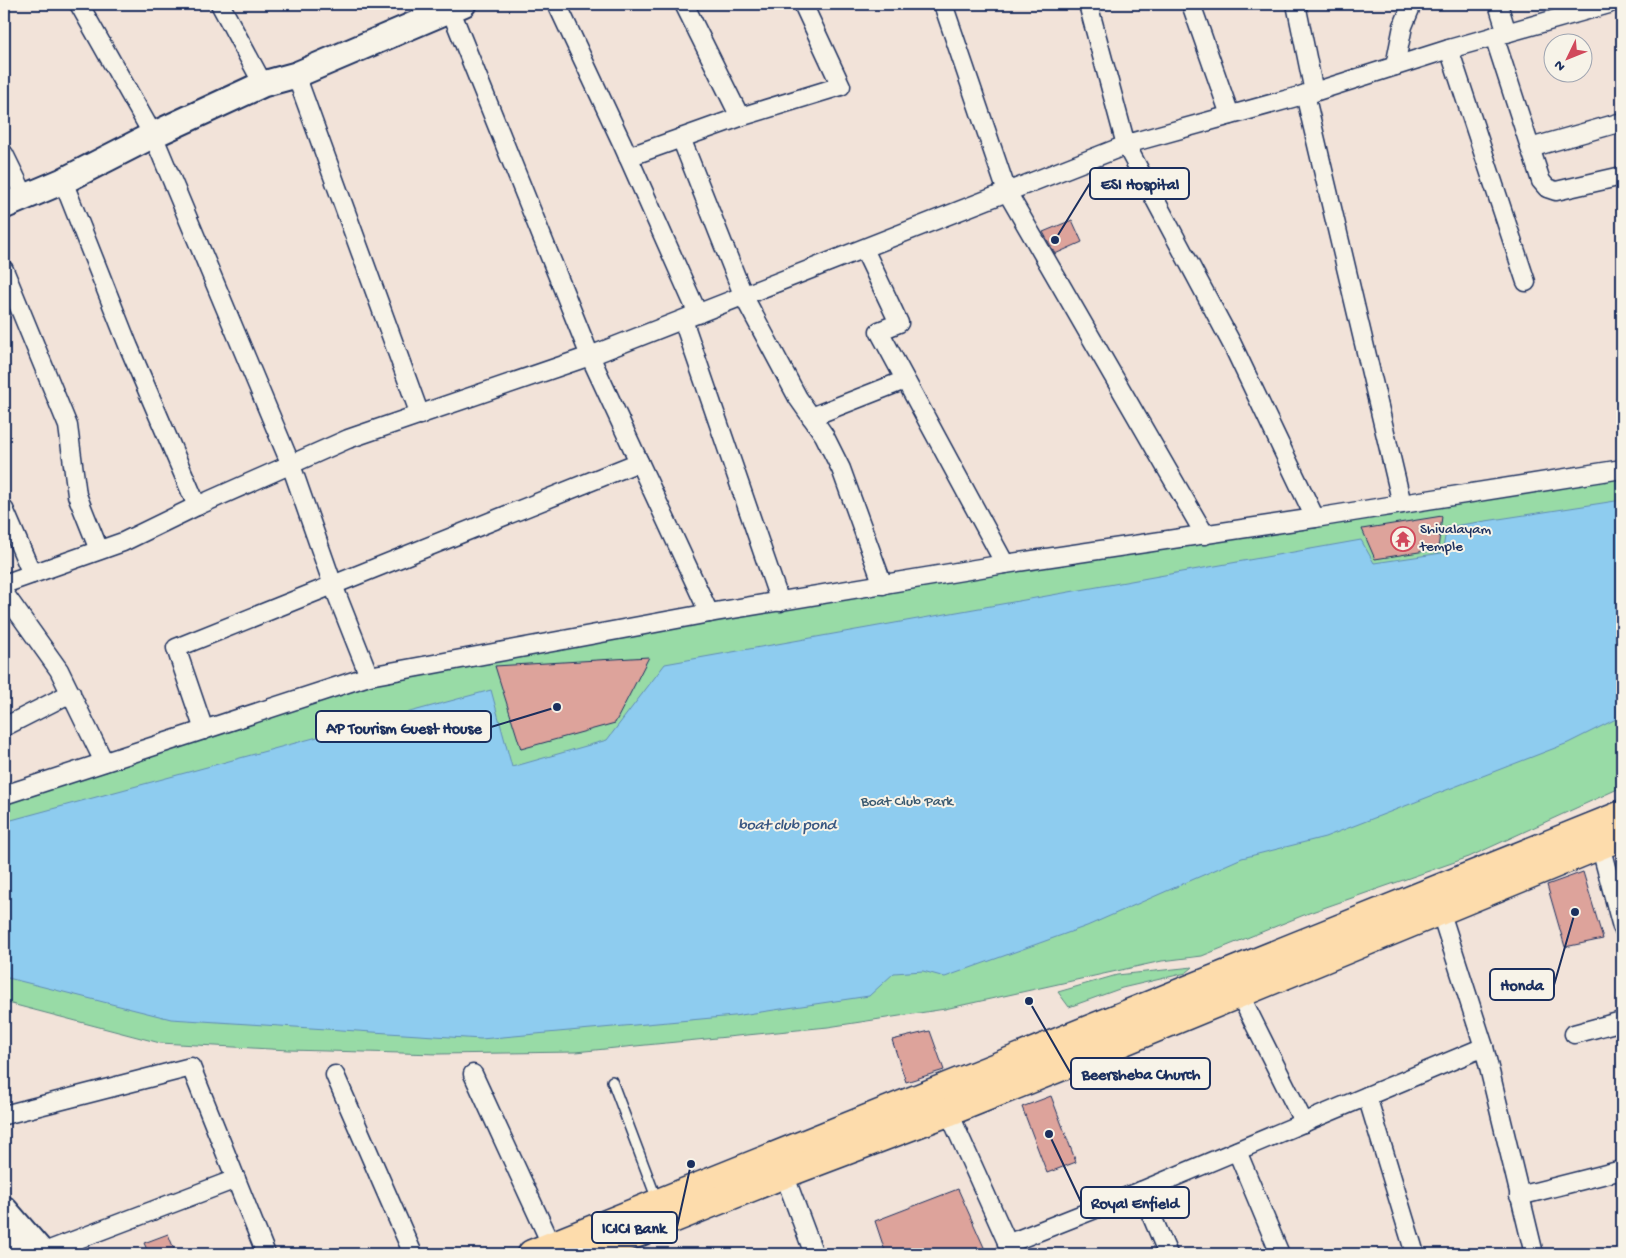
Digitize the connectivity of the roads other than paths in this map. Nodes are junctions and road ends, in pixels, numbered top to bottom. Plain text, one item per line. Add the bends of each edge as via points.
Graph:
1 (79, 4) edge
2 (220, 4) edge
3 (557, 4) edge
4 (684, 4) edge
5 (803, 4) edge
6 (942, 4) edge
7 (1088, 4) edge
8 (1192, 4) edge
9 (1296, 4) edge
10 (1412, 4) edge
11 (1498, 4) edge
12 (1603, 5) edge
13 (442, 8) edge
14 (1500, 35) junction
15 (1449, 49) junction
16 (1395, 66) junction
17 (296, 75) junction
18 (263, 84) junction
19 (1309, 93) junction
20 (1230, 115) junction
21 (740, 116) junction
22 (1622, 122) edge
23 (153, 135) junction
24 (681, 138) junction
25 (1126, 145) junction
26 (1530, 148) junction
27 (4, 154) edge
28 (628, 157) junction
29 (1622, 176) edge
30 (63, 181) junction
31 (1007, 192) junction
32 (14, 202) edge
33 (864, 248) junction
34 (4, 270) edge
35 (1526, 282) dead end
36 (744, 297) junction
37 (690, 317) junction
38 (590, 356) junction
39 (905, 380) junction
40 (420, 415) junction
41 (812, 417) junction
42 (639, 462) junction
43 (291, 465) junction
44 (1622, 469) edge
45 (1402, 504) junction
46 (197, 506) junction
47 (4, 509) edge
48 (1315, 518) junction
49 (1205, 535) junction
50 (99, 550) junction
51 (1005, 564) junction
52 (32, 574) junction
53 (4, 584) edge
54 (883, 584) junction
55 (333, 585) junction
56 (4, 593) edge
57 (780, 602) junction
58 (709, 613) junction
59 (369, 676) junction
60 (70, 693) junction
61 (4, 727) edge
62 (204, 730) junction
63 (104, 762) junction
64 (4, 795) edge
65 (1622, 815) edge
66 (1611, 841) edge
67 (1440, 910) junction
68 (1622, 927) edge
69 (1239, 993) junction
70 (1622, 1021) edge
71 (1574, 1034) dead end
72 (1484, 1047) junction
73 (335, 1074) dead end
74 (473, 1074) dead end
75 (612, 1081) dead end
76 (1366, 1096) junction
77 (944, 1101) junction
78 (4, 1115) edge
79 (1304, 1123) junction
80 (1236, 1151) junction
81 (1622, 1170) edge
82 (784, 1174) junction
83 (236, 1179) junction
84 (1141, 1191) junction
85 (1519, 1196) junction
86 (658, 1202) junction
87 (4, 1209) edge
88 (4, 1237) edge
89 (1010, 1249) edge
90 (542, 1250) edge
91 (36, 1254) edge
92 (266, 1254) edge
93 (413, 1254) edge
94 (586, 1254) edge
95 (814, 1254) edge
96 (1168, 1254) edge
97 (1280, 1254) edge
98 (1415, 1254) edge
99 (1534, 1254) edge

1 - 23 street
2 - 18 street
3 - 28 street
4 - 21 street
5 - 21 street via 841,86
6 - 31 street
7 - 25 street
8 - 20 street
9 - 19 street
10 - 16 street via 1403,26
11 - 14 street
12 - 14 street
13 - 17 street
13 - 38 street
14 - 15 street
14 - 26 street
15 - 16 street
15 - 35 street
16 - 19 street
17 - 18 street
17 - 40 street
18 - 23 street
19 - 20 street
19 - 45 street
20 - 25 street
21 - 24 street
22 - 26 street
23 - 30 street
23 - 43 street
24 - 28 street
24 - 36 street
25 - 31 street
25 - 48 street via 1232,344
26 - 29 street via 1541,181 1556,191
27 - 32 street
28 - 37 street
30 - 32 street
30 - 46 street
31 - 33 street
31 - 49 street
33 - 36 street
33 - 39 street via 900,323 879,331
34 - 50 street via 68,426 77,494
36 - 37 street
36 - 41 street
37 - 38 street
37 - 57 street
38 - 40 street
38 - 42 street
39 - 41 street
39 - 51 street
40 - 43 street via 348,439
41 - 54 street via 841,469
42 - 55 street
42 - 58 street
43 - 46 street
43 - 55 street
44 - 45 street
45 - 48 street
46 - 50 street via 123,542
47 - 52 street
48 - 49 street
49 - 51 street
50 - 52 street
51 - 54 street
52 - 53 street
54 - 57 street
55 - 59 street
55 - 62 street via 176,648
56 - 60 street via 59,670
57 - 58 street
58 - 59 street
59 - 62 street
60 - 61 street
60 - 63 street
62 - 63 street
63 - 64 street
65 - 77 highway
66 - 67 highway
66 - 68 street
67 - 69 highway
67 - 72 street
69 - 77 highway
69 - 79 street
70 - 71 street
72 - 76 street
72 - 85 street
73 - 93 street
74 - 90 street
75 - 86 lane
76 - 79 street
76 - 98 street
77 - 82 highway
77 - 86 highway
77 - 89 street
78 - 83 street via 191,1067
79 - 80 street
80 - 84 street
80 - 97 street
81 - 85 street
82 - 94 highway
82 - 95 street
83 - 91 street
83 - 92 street
84 - 89 street
84 - 96 street
85 - 99 street
86 - 90 highway
87 - 91 street
88 - 91 street

